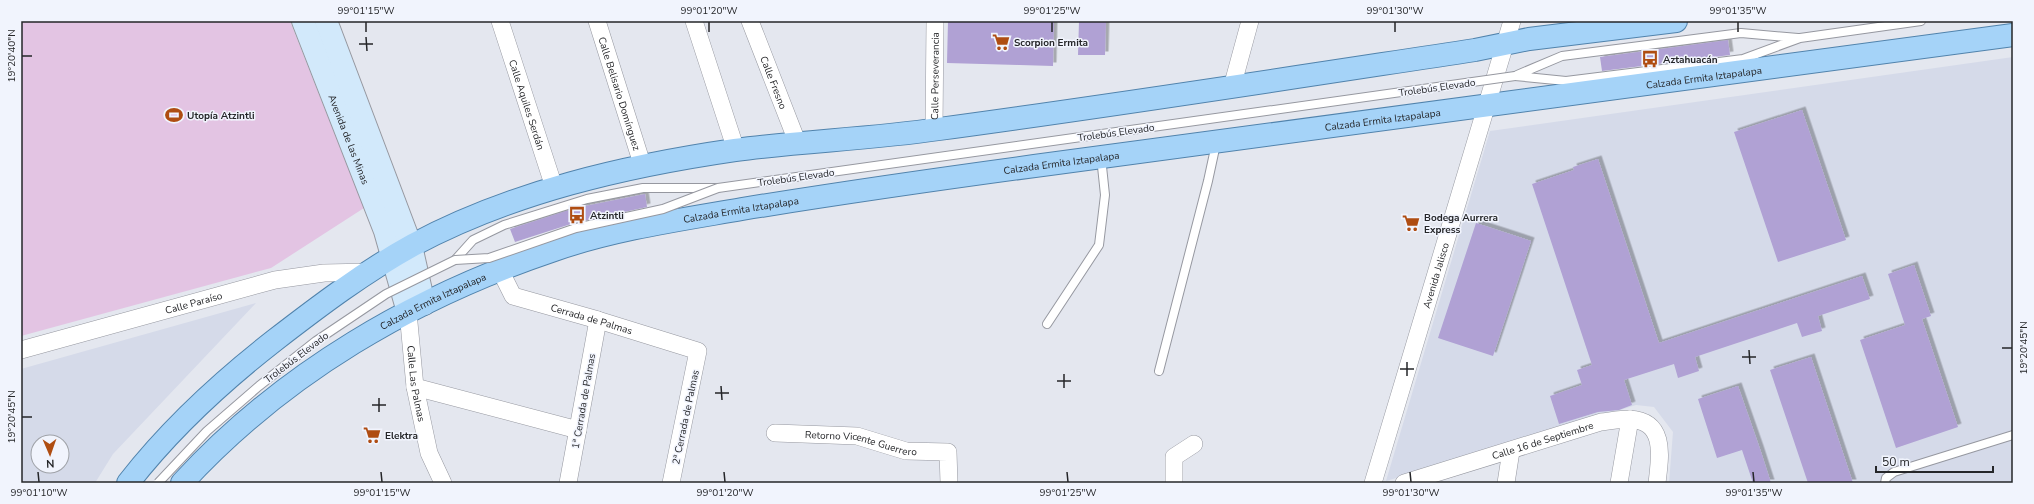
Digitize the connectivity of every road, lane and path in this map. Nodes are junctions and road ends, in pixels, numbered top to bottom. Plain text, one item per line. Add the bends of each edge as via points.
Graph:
1 (303, 21) edge
2 (326, 21) edge
3 (500, 21) edge
4 (597, 21) edge
5 (694, 21) edge
6 (750, 21) edge
7 (935, 21) edge
8 (1250, 21) edge
9 (1512, 21) edge
10 (1676, 21) edge
11 (1921, 21) edge
12 (2013, 35) edge
13 (1800, 38) junction
14 (1505, 45) junction
15 (1515, 76) junction
16 (1232, 87) junction
17 (1486, 105) junction
18 (934, 130) junction
19 (1216, 141) junction
20 (798, 144) junction
21 (736, 150) junction
22 (1101, 156) junction
23 (643, 167) junction
24 (554, 187) junction
25 (718, 188) junction
26 (411, 246) junction
27 (393, 258) junction
28 (455, 260) junction
29 (500, 270) junction
30 (369, 272) junction
31 (414, 315) junction
32 (598, 320) junction
33 (1047, 324) dead end
34 (21, 350) edge
35 (698, 351) joint
36 (1159, 372) dead end
37 (414, 387) junction
38 (1630, 419) junction
39 (578, 430) junction
40 (774, 433) dead end
41 (2013, 435) edge
42 (1194, 444) dead end
43 (1511, 451) junction
44 (128, 483) edge
45 (158, 483) edge
46 (182, 483) edge
47 (443, 483) edge
48 (568, 483) edge
49 (671, 483) edge
50 (949, 483) edge
51 (1174, 483) edge
52 (1373, 483) edge
53 (1404, 483) edge
54 (1506, 483) edge
55 (1619, 483) edge
56 (1657, 483) edge
57 (1885, 483) edge

1 - 27 street, Avenida de las Minas via 385,231
2 - 26 street, Avenida de las Minas
3 - 24 street, Calle Aquiles Serdán
4 - 23 street, Calle Belisario Domínguez
5 - 21 street
6 - 20 street, Calle Fresno
7 - 18 street, Calle Perseverancia
8 - 16 street
9 - 14 street, Avenida Jalisco
10 - 14 main road via 1529,39
11 - 13 lane, Trolebús Elevado
12 - 17 main road, Calzada Ermita Iztapalapa via 1737,74
13 - 15 lane, Trolebús Elevado via 1744,59 1566,82
13 - 15 lane, Trolebús Elevado via 1741,33 1562,56
14 - 16 main road
14 - 17 street, Avenida Jalisco
15 - 25 lane, Trolebús Elevado, bridge
16 - 18 main road
17 - 19 main road, Calzada Ermita Iztapalapa
17 - 52 street, Avenida Jalisco
18 - 20 main road
19 - 22 main road, Calzada Ermita Iztapalapa
19 - 36 lane
20 - 21 main road
21 - 23 main road
22 - 29 main road, Calzada Ermita Iztapalapa via 803,199 633,228 556,249
22 - 33 lane via 1105,195 1099,245
23 - 24 main road
24 - 26 main road via 500,206
25 - 28 lane, Trolebús Elevado, bridge via 663,209 576,228 489,258
25 - 28 lane, Trolebús Elevado, bridge via 643,188 587,199 504,225 473,240
26 - 27 main road
26 - 31 street, Calle Las Palmas
27 - 30 main road
27 - 31 street, Calle Las Palmas
28 - 45 lane, Trolebús Elevado, bridge via 386,294 316,341 207,431
29 - 31 main road, Calzada Ermita Iztapalapa
29 - 32 street, Cerrada de Palmas via 513,296
30 - 34 street, Calle Paraíso via 324,273 275,280
30 - 44 main road via 326,301 228,378 164,442
31 - 37 street, Calle Las Palmas
31 - 46 main road, Calzada Ermita Iztapalapa via 366,334 324,360 229,435
32 - 35 street, Cerrada de Palmas
32 - 39 street, 1ª Cerrada de Palmas
35 - 49 street, 2ª Cerrada de Palmas
37 - 39 street
37 - 47 street, Calle Las Palmas via 429,453
38 - 43 street, Calle 16 de Septiembre via 1601,422
38 - 55 street
38 - 56 street, Calle 16 de Septiembre via 1648,425 1659,437
39 - 48 street, 1ª Cerrada de Palmas
40 - 50 street, Retorno Vicente Guerrero via 857,436 906,451 948,452
41 - 57 lane via 1894,472 1889,474
42 - 51 street via 1174,457
43 - 53 street, Calle 16 de Septiembre
43 - 54 street

